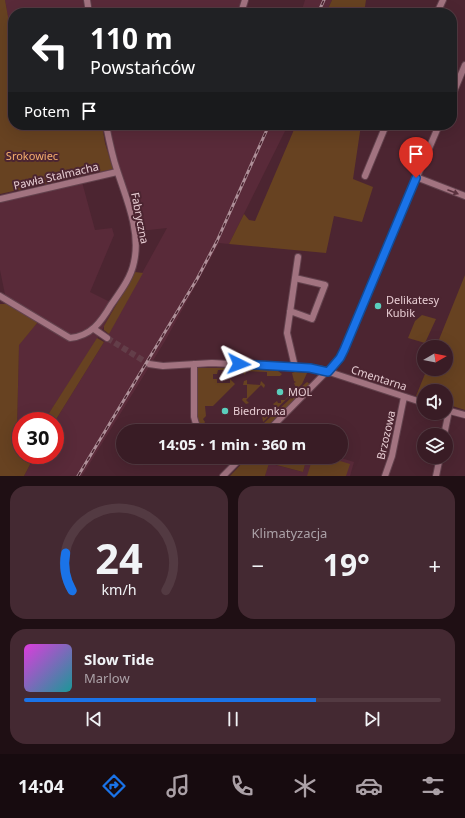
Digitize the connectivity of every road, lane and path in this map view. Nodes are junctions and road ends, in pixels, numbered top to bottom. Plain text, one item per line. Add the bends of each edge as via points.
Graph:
1 (465, 65) edge
2 (457, 84) edge
3 (107, 130) edge
4 (384, 130) edge
5 (437, 130) edge
6 (117, 172) junction
7 (364, 176) dead end
8 (416, 178) junction
9 (465, 196) edge
10 (0, 199) edge
11 (298, 257) dead end
12 (295, 278) junction
13 (0, 296) edge
14 (290, 311) junction
15 (94, 329) junction
16 (107, 338) tunnel mouth
17 (149, 364) tunnel mouth
18 (194, 364) junction
19 (295, 367) junction
20 (328, 372) junction
21 (404, 397) junction
22 (417, 401) edge
23 (453, 411) edge
24 (465, 415) edge
25 (196, 424) edge
26 (275, 424) edge
27 (234, 464) edge
28 (439, 464) edge
29 (223, 476) edge
30 (385, 476) edge
31 (436, 476) edge

1 - 2 street
3 - 6 street, Fabryczna
4 - 7 street
5 - 8 street
6 - 10 street, Pawła Stalmacha
6 - 15 street, Fabryczna via 128,201 136,253 126,282
8 -> 9 street
8 - 20 street via 344,350
11 - 12 street
12 - 14 street
12 - 14 street via 325,285 312,319
13 - 15 street via 70,338
14 - 19 street via 287,333
15 - 16 street
17 - 18 street, Cmentarna
18 - 19 street, Cmentarna
18 - 25 street
19 - 20 street, Cmentarna
20 - 21 street, Cmentarna
20 - 26 street
21 - 22 street, Cmentarna
21 - 30 street, Brzozowa via 392,456
23 - 24 street
27 - 29 street
28 - 31 street

